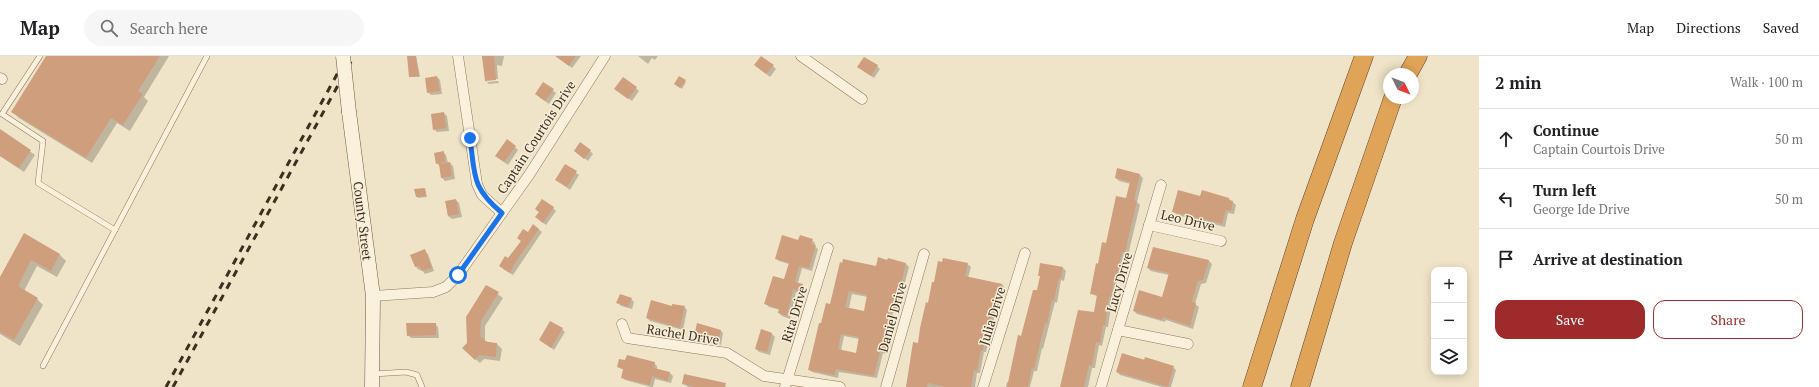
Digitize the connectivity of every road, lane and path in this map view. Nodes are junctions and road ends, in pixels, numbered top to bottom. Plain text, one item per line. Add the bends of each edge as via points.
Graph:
1 (40, 56) edge
2 (207, 56) edge
3 (343, 56) edge
4 (458, 56) edge
5 (605, 56) edge
6 (801, 56) edge
7 (1353, 56) edge
8 (1364, 56) edge
9 (1408, 56) edge
10 (1418, 56) edge
11 (1404, 68) edge
12 (1411, 68) edge
13 (862, 99) dead end
14 (1392, 104) edge
15 (1338, 125) junction
16 (1161, 185) dead end
17 (502, 213) junction
18 (1149, 225) junction
19 (115, 230) junction
20 (1221, 241) dead end
21 (828, 248) dead end
22 (1025, 253) dead end
23 (924, 254) dead end
24 (372, 296) junction
25 (622, 324) dead end
26 (1118, 330) junction
27 (1188, 344) dead end
28 (43, 366) dead end
29 (372, 380) edge
30 (786, 382) edge
31 (422, 387) edge
32 (840, 387) edge
33 (886, 387) edge
34 (983, 387) edge
35 (1101, 387) edge
36 (1252, 387) edge
37 (1300, 387) edge

1 - 19 lane via 2,114 43,141 38,182
2 - 19 lane
3 - 24 main road, County Street, bridge
4 - 17 street via 477,184 482,194
5 - 17 street, Captain Courtois Drive
6 - 13 street
7 - 15 highway
8 - 15 highway
9 - 11 highway
10 - 12 highway
14 - 37 highway via 1333,272
15 - 36 highway via 1293,255
16 - 18 street, Lucy Drive
17 - 24 street, Captain Courtois Drive via 458,275 446,287 433,292
18 - 20 street, Leo Drive
18 - 26 street, Lucy Drive
19 - 28 lane
21 - 30 street, Rita Drive
22 - 34 street, Julia Drive
23 - 33 street, Daniel Drive
24 - 29 main road, County Street
25 - 30 street, Rachel Drive via 627,338 727,353 764,376
26 - 27 street
26 - 35 street, Lucy Drive
29 - 31 lane via 406,372 417,375
30 - 32 street, Rachel Drive

